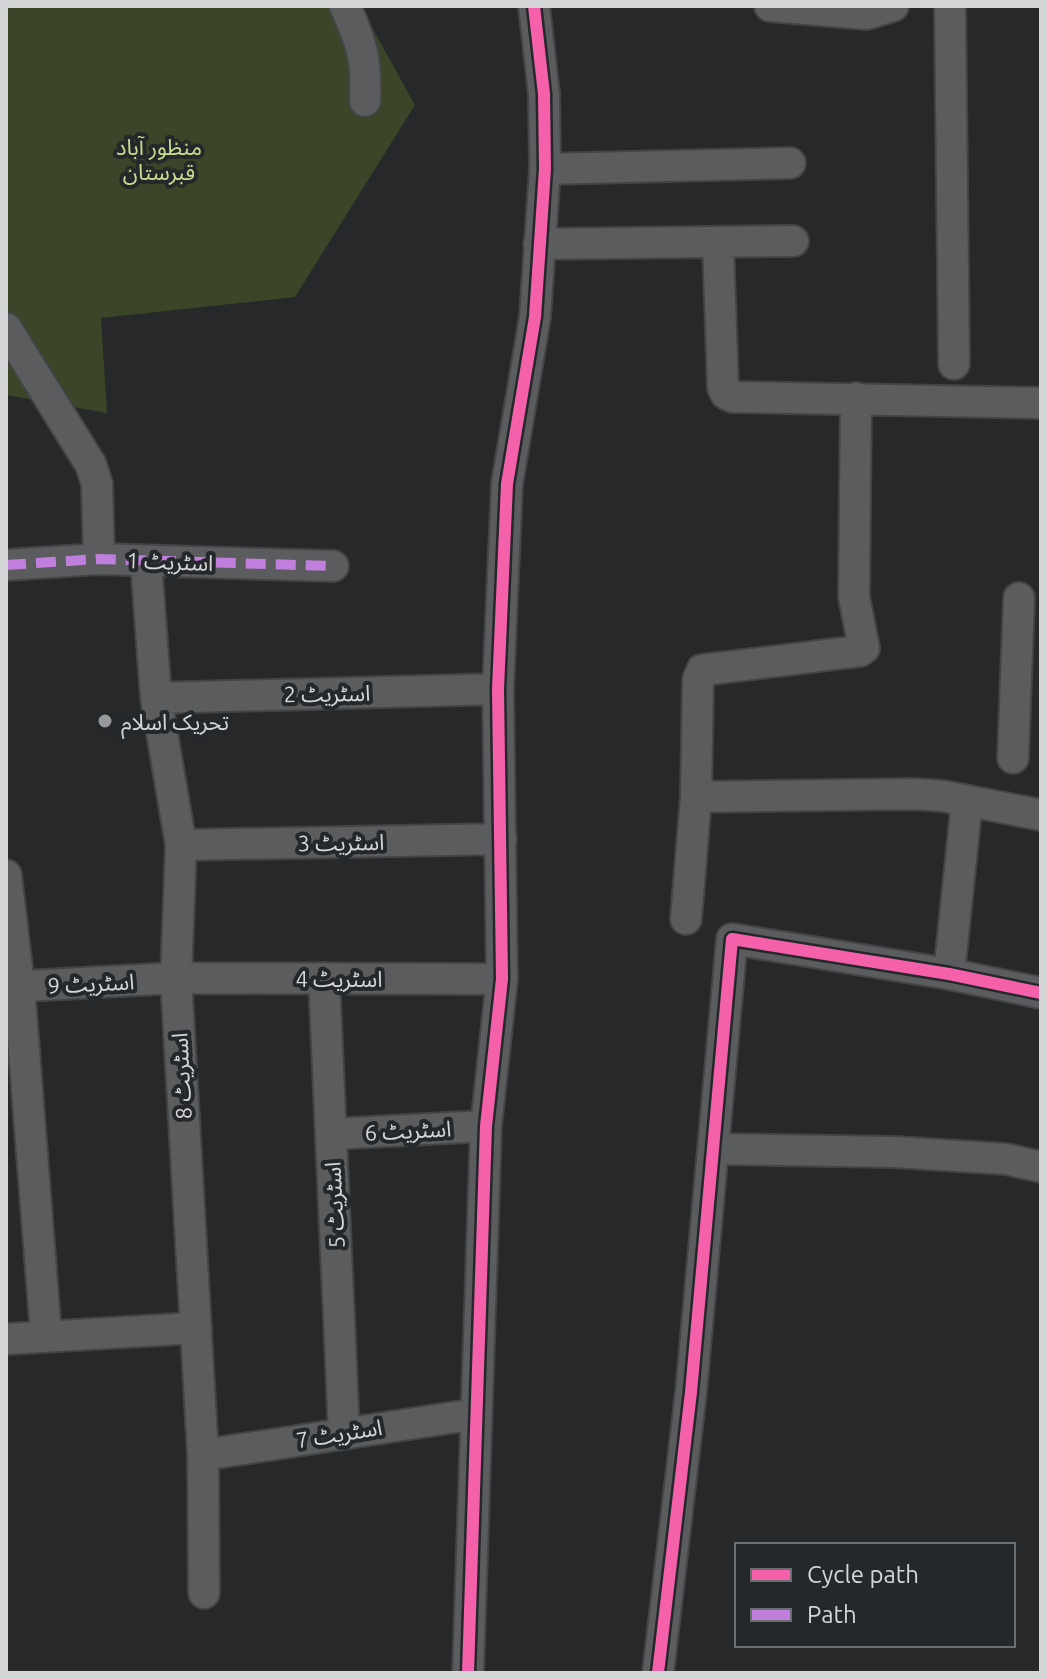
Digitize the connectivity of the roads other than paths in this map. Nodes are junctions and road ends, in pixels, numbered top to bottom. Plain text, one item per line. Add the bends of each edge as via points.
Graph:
1 (345, 6) edge
2 (534, 6) edge
3 (893, 6) edge
4 (950, 6) edge
5 (784, 7) edge
6 (365, 101) dead end
7 (790, 163) dead end
8 (545, 169) junction
9 (793, 241) dead end
10 (718, 242) junction
11 (539, 244) junction
12 (6, 328) edge
13 (954, 364) dead end
14 (856, 398) junction
15 (1041, 403) edge
16 (99, 559) junction
17 (146, 561) junction
18 (6, 565) edge
19 (333, 566) dead end
20 (1019, 598) dead end
21 (1029, 658) edge
22 (498, 689) junction
23 (156, 698) junction
24 (1013, 758) dead end
25 (696, 797) junction
26 (967, 801) junction
27 (1041, 815) edge
28 (501, 839) junction
29 (181, 845) junction
30 (6, 875) edge
31 (686, 919) dead end
32 (949, 974) junction
33 (176, 978) junction
34 (324, 978) junction
35 (502, 979) junction
36 (12, 987) edge
37 (1041, 993) edge
38 (486, 1126) junction
39 (331, 1134) junction
40 (713, 1149) junction
41 (1041, 1167) edge
42 (196, 1328) junction
43 (46, 1335) junction
44 (6, 1339) edge
45 (476, 1414) junction
46 (344, 1432) junction
47 (203, 1455) junction
48 (204, 1593) dead end
49 (468, 1673) edge
50 (658, 1673) edge

1 - 6 street via 364,51
2 - 8 street via 544,94
3 - 5 street via 867,14
4 - 13 street
7 - 8 street
8 - 11 street
9 - 10 street
10 - 11 street
10 - 14 street via 726,394
11 - 22 street via 535,317 507,484
12 - 16 street via 91,465 97,484
14 - 15 street
14 - 25 street via 854,597 864,648 702,670
16 - 17 street, اسٹریٹ 1
16 - 18 street, اسٹریٹ 1
17 - 19 street, اسٹریٹ 1
17 - 23 street, اسٹریٹ 8
20 - 21 street
21 - 24 street
22 - 23 street, اسٹریٹ 2
22 - 28 street
23 - 29 street, اسٹریٹ 8
25 - 26 street via 914,794
25 - 31 street
26 - 27 street
26 - 32 street
28 - 29 street, اسٹریٹ 3
28 - 35 street
29 - 33 street, اسٹریٹ 8
30 - 36 street
32 - 37 street
32 - 40 street via 732,939
33 - 34 street, اسٹریٹ 4
33 - 36 street, اسٹریٹ 9
33 - 42 street, اسٹریٹ 8
34 - 35 street, اسٹریٹ 4
34 - 39 street, اسٹریٹ 5
35 - 38 street
36 - 43 street
38 - 39 street, اسٹریٹ 6
38 - 45 street
39 - 46 street, اسٹریٹ 5
40 - 41 street via 894,1152 1006,1159
40 - 50 street
42 - 43 street
42 - 47 street, اسٹریٹ 8
43 - 44 street
45 - 46 street, اسٹریٹ 7
45 - 49 street
46 - 47 street, اسٹریٹ 7
47 - 48 street, اسٹریٹ 8

